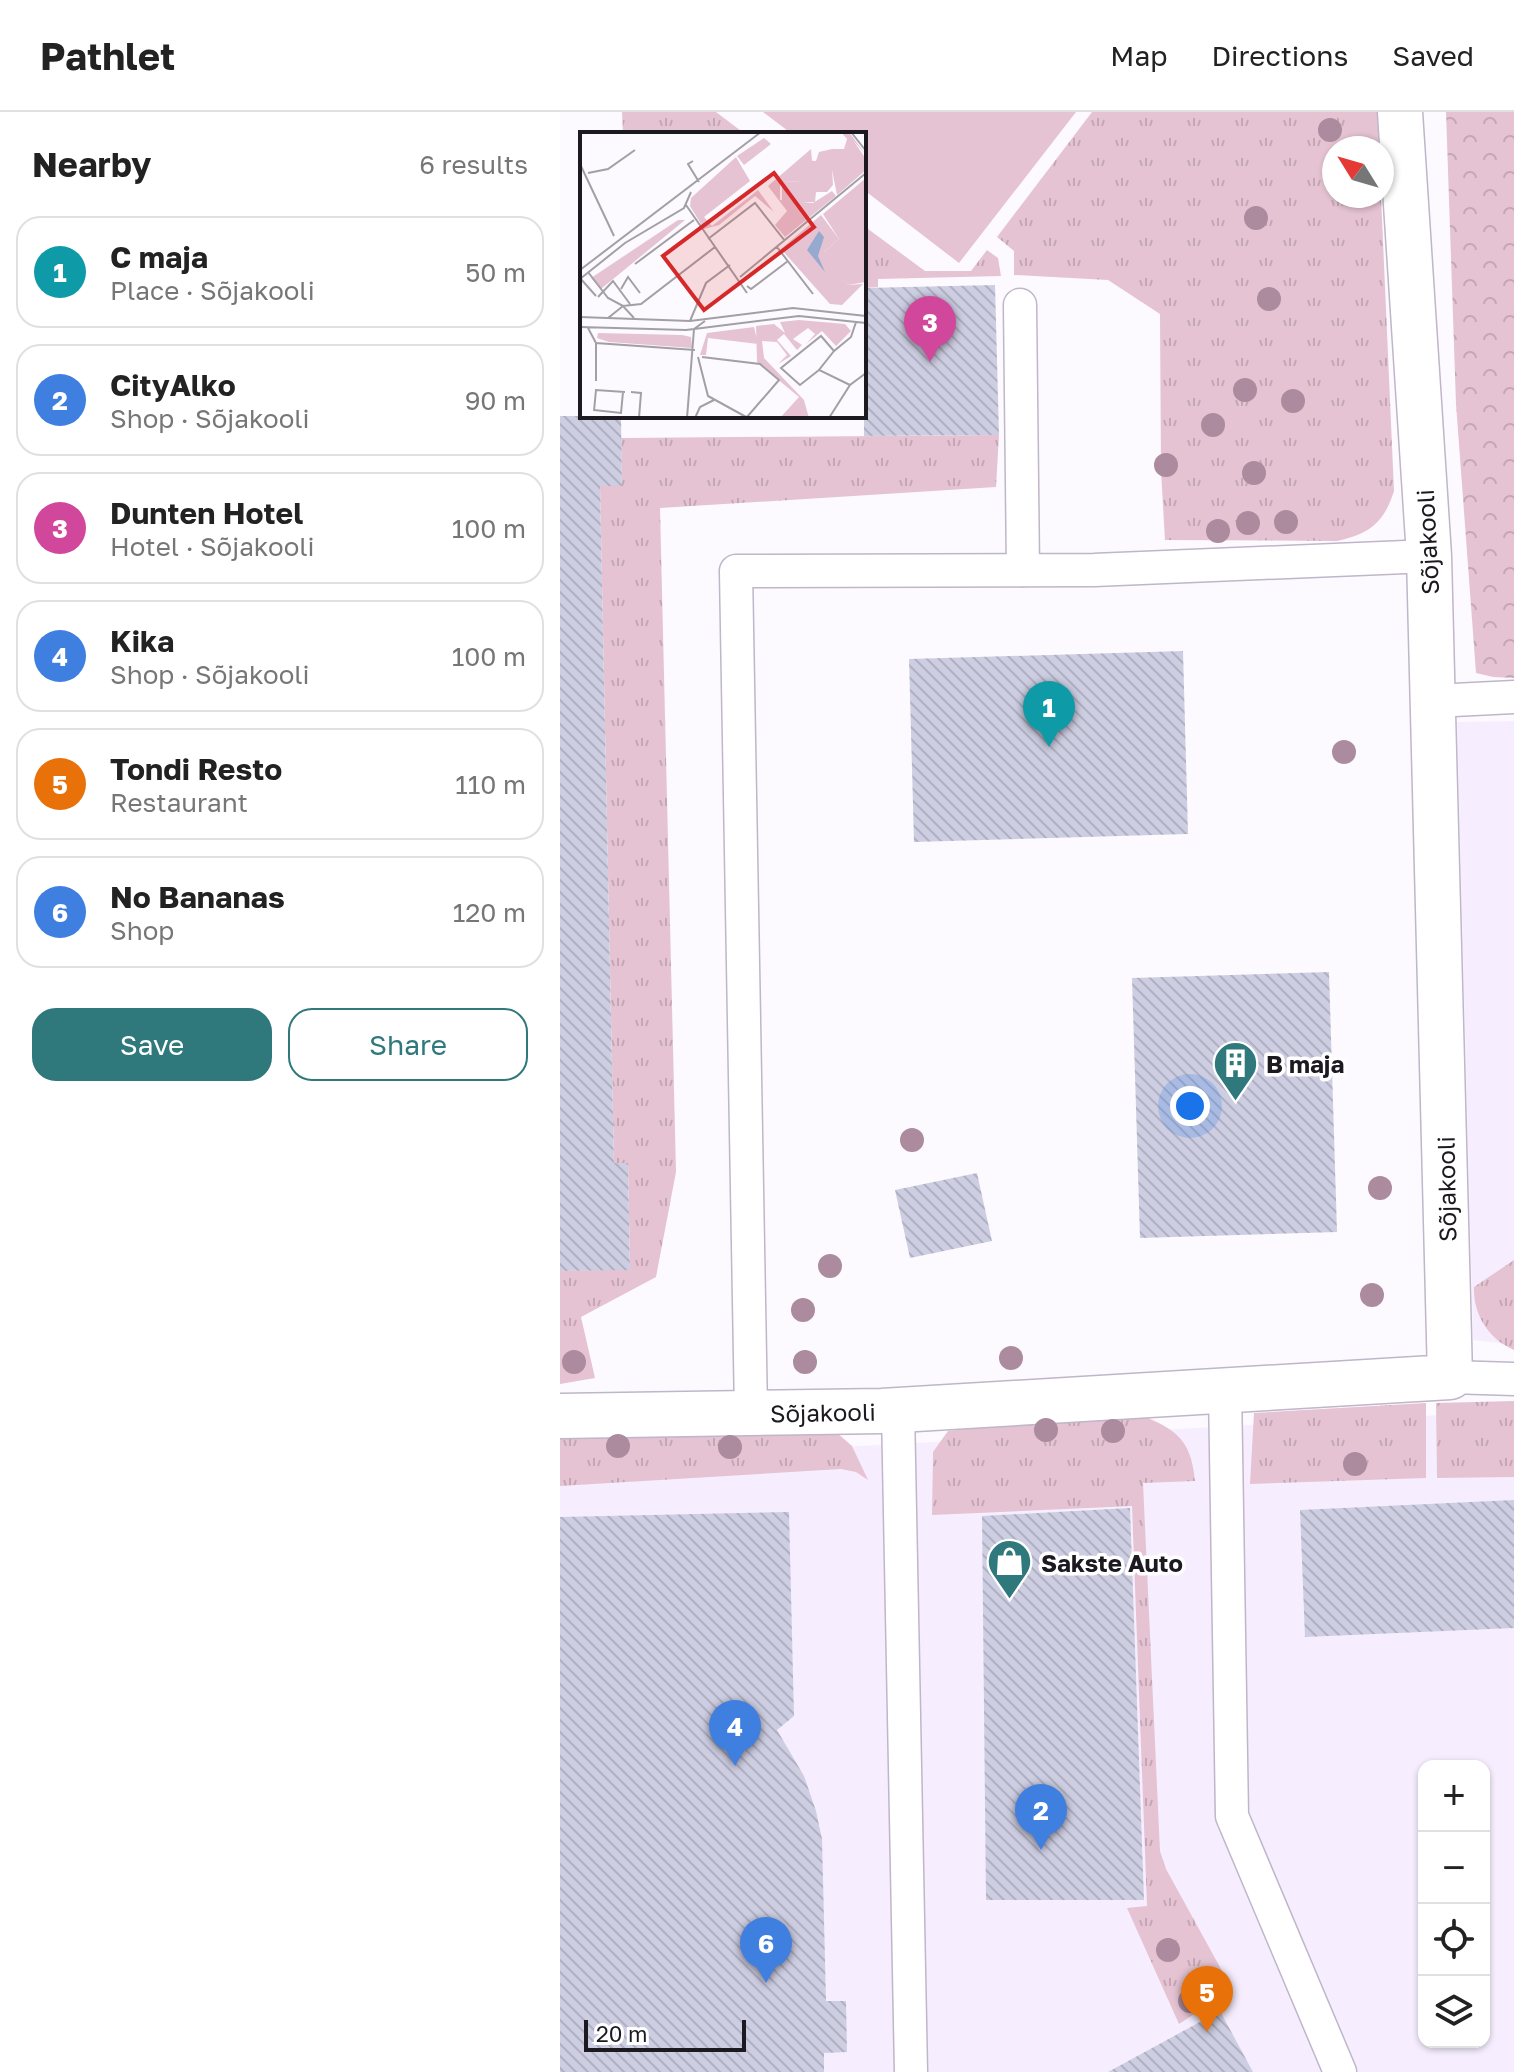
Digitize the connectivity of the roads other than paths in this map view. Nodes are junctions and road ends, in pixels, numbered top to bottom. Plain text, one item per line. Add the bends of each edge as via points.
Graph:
1 (1400, 112) edge
2 (1020, 305) dead end
3 (1429, 556) junction
4 (1023, 570) junction
5 (1514, 697) edge
6 (1434, 701) junction
7 (1450, 1377) junction
8 (1514, 1379) edge
9 (1225, 1390) junction
10 (898, 1410) junction
11 (751, 1413) junction
12 (560, 1416) edge
13 (911, 2072) edge
14 (1340, 2072) edge

1 - 3 street, Sõjakooli
2 - 4 lane
3 - 4 lane
3 - 6 street, Sõjakooli
4 - 11 lane via 736,571
5 - 6 lane
6 - 7 street, Sõjakooli
7 - 8 lane
7 - 9 street, Sõjakooli
9 - 10 street, Sõjakooli
9 - 14 lane via 1232,1816
10 - 11 street, Sõjakooli
10 - 13 lane
11 - 12 street, Sõjakooli

